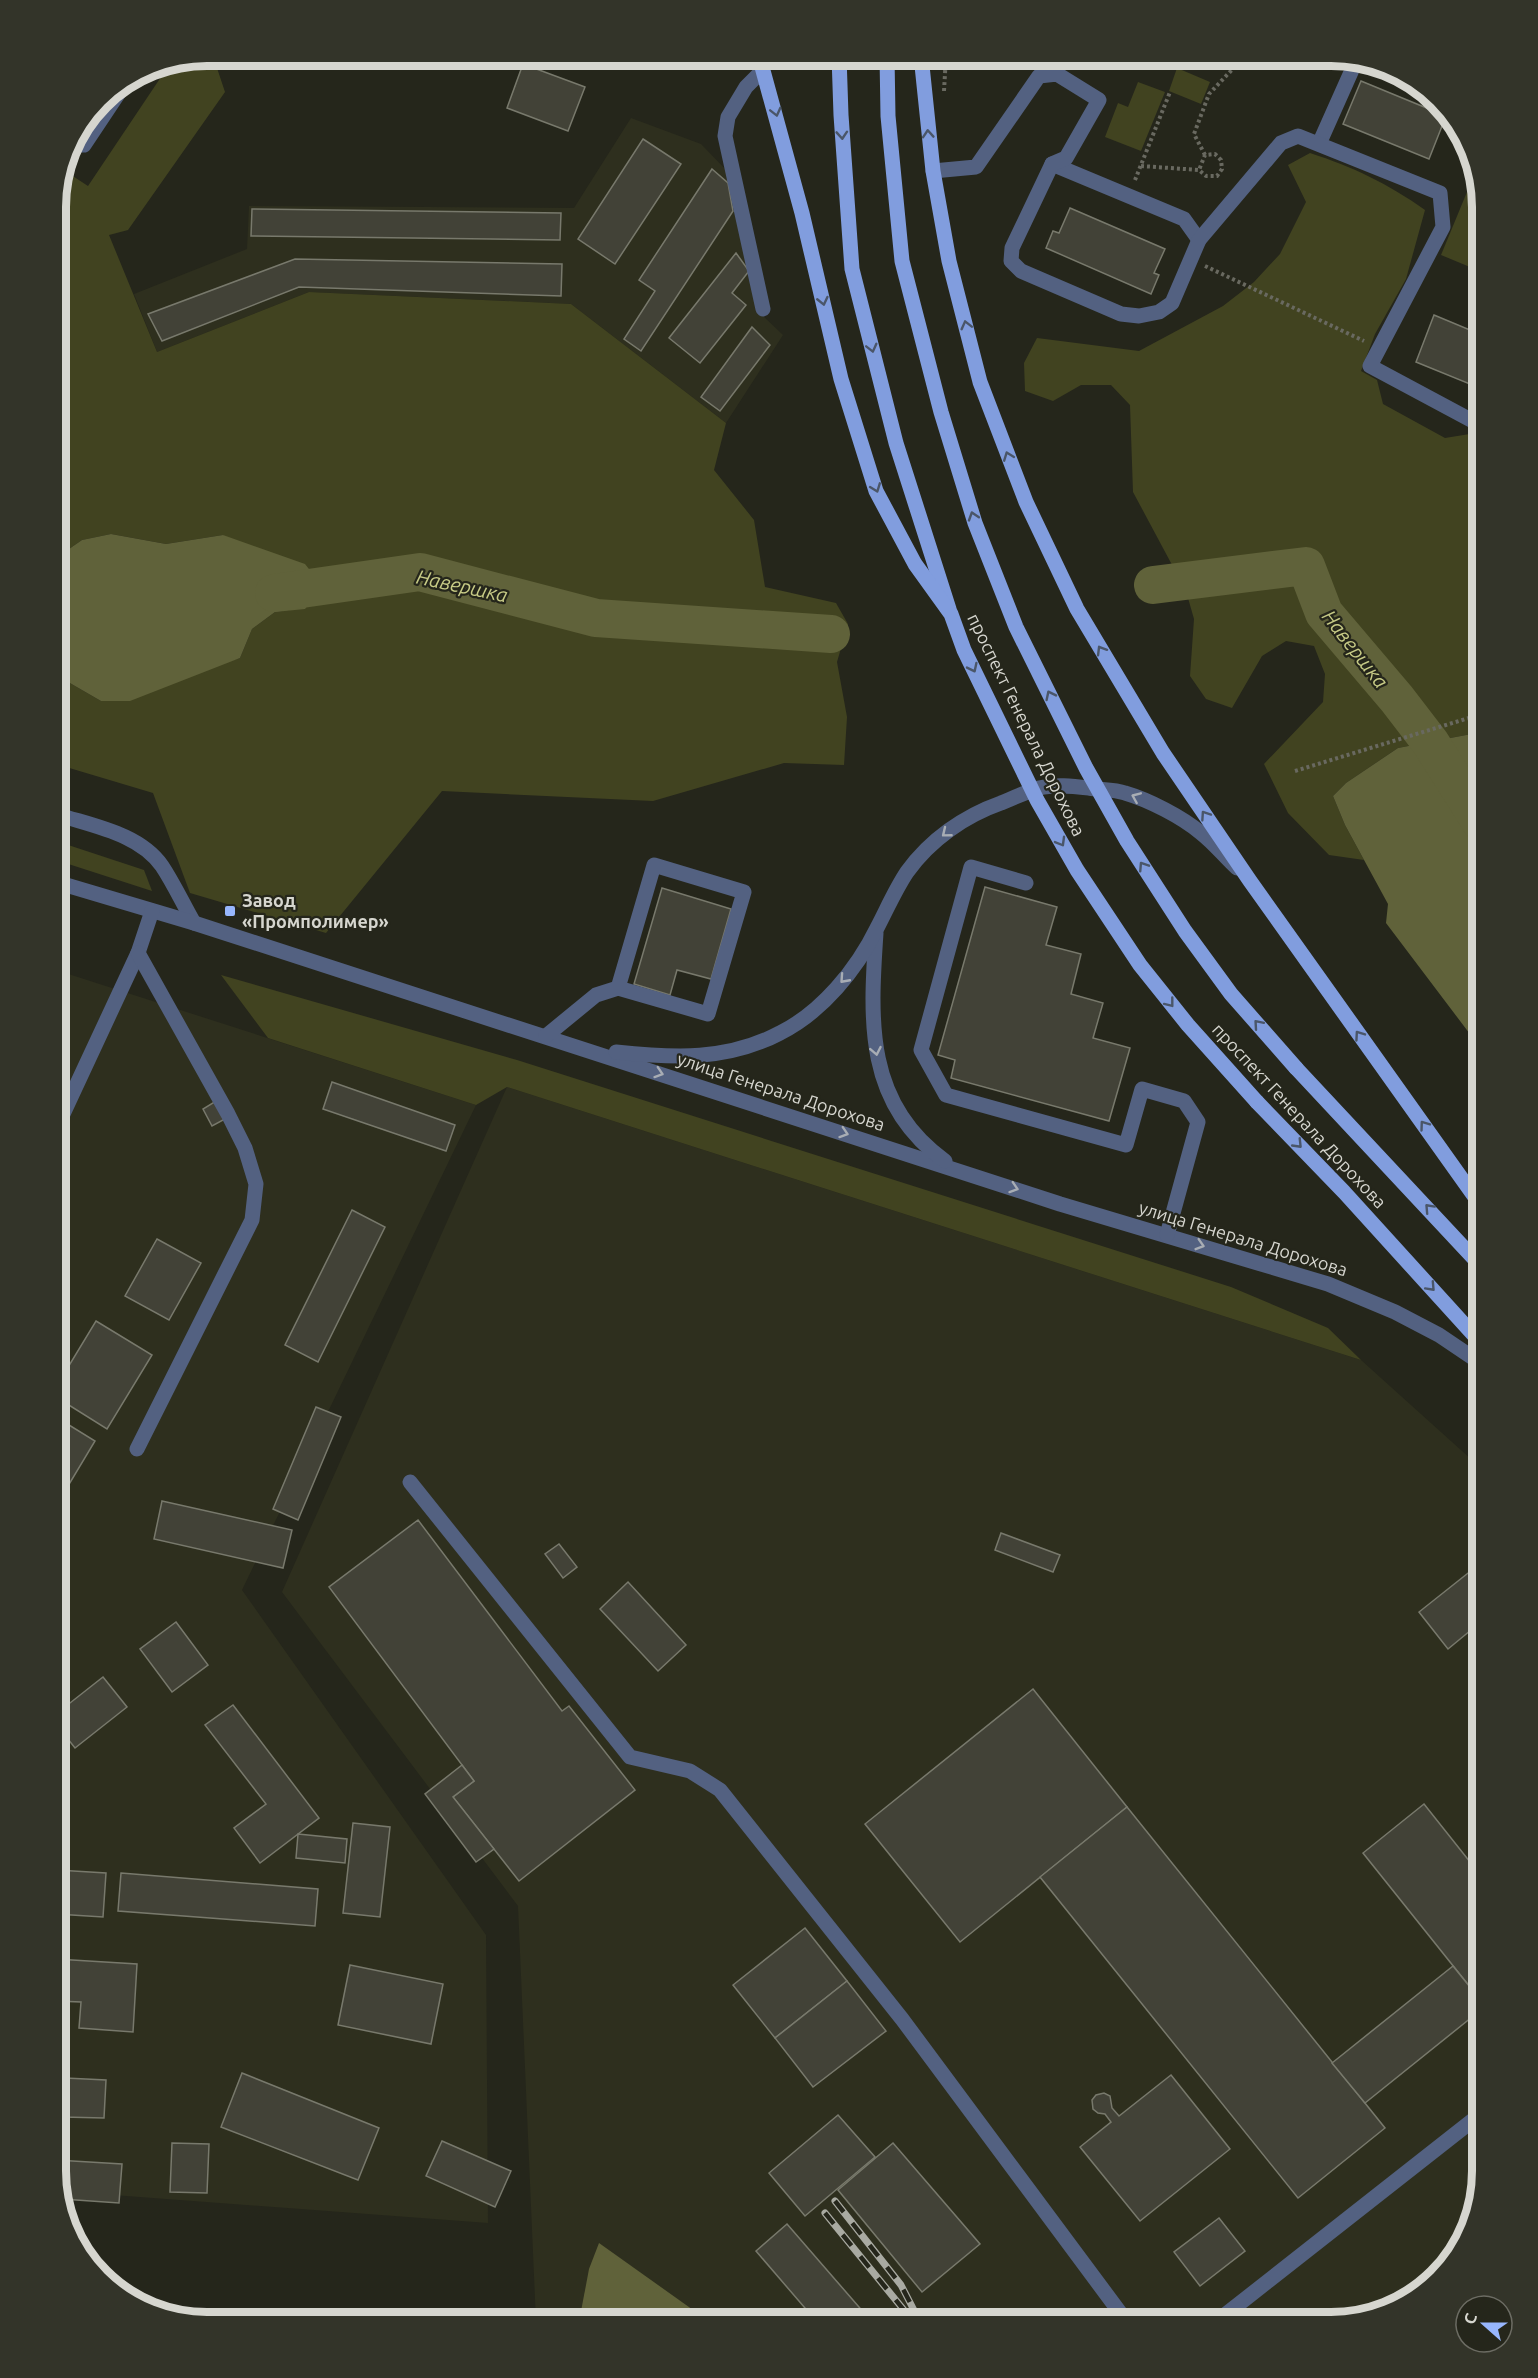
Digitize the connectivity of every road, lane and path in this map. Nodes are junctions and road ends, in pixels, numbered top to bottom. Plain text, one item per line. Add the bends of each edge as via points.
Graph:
1 (762, 66) edge
2 (763, 66) edge
3 (839, 66) edge
4 (887, 66) edge
5 (924, 66) edge
6 (1236, 66) edge
7 (1353, 68) edge
8 (1170, 92) dead end
9 (112, 102) edge
10 (1319, 144) junction
11 (81, 145) edge
12 (1205, 155) junction
13 (1052, 164) junction
14 (1141, 166) junction
15 (1199, 170) junction
16 (933, 171) junction
17 (1128, 196) junction
18 (1199, 240) junction
19 (1191, 260) junction
20 (763, 309) dead end
21 (1379, 348) junction
22 (1472, 421) edge
23 (951, 614) junction
24 (1472, 717) edge
25 (1294, 771) dead end
26 (66, 817) edge
27 (1250, 881) junction
28 (1026, 883) dead end
29 (66, 885) edge
30 (152, 910) junction
31 (194, 923) junction
32 (877, 930) junction
33 (138, 953) junction
34 (618, 988) junction
35 (546, 1036) junction
36 (583, 1048) junction
37 (66, 1108) edge
38 (958, 1170) junction
39 (1472, 1193) edge
40 (1167, 1235) junction
41 (1472, 1256) edge
42 (1472, 1333) edge
43 (1472, 1357) edge
44 (137, 1449) dead end
45 (410, 1482) dead end
46 (1472, 2121) edge
47 (1120, 2312) edge
48 (1229, 2312) edge

1 -> 23 main road, bridge via 841,379 876,491 915,564
2 - 20 street via 728,117 725,136
3 -> 23 main road, проспект Генерала Дорохова via 852,269 896,443
41 -> 4 main road, проспект Генерала Дорохова, bridge via 1231,994 1127,841 1086,768 1017,627 975,523 941,412 902,261
16 -> 5 main road
6 - 12 path via 1209,94 1194,134
7 - 10 street
8 - 14 path
9 - 11 street
10 - 18 street via 1298,136 1281,143
10 - 21 street via 1440,193 1443,227
12 - 15 path
12 - 15 path via 1215,154 1222,169 1217,177 1206,176
13 - 16 street via 1066,158 1099,100 1057,74 1039,76 976,167
13 - 17 street
13 - 19 street via 1012,248 1011,261 1021,271 1121,314 1139,316 1159,312 1172,303
14 - 15 path
14 - 17 path
27 -> 16 main road via 1163,753 1077,609 1026,502 980,382 949,261
17 - 18 street via 1184,219
18 - 19 street
19 - 21 path
21 - 22 street via 1370,366
23 -> 42 main road, проспект Генерала Дорохова, bridge via 964,650 1037,800 1077,870 1140,965 1257,1102
24 - 25 path
26 - 31 street via 126,837 144,848 161,865
27 -> 32 street via 1200,832 1159,807 1124,792 1070,786 1040,788 970,816 947,832 908,871
39 -> 27 main road
28 - 40 street via 970,867 921,1050 946,1095 1126,1144 1142,1089 1184,1101 1198,1122
29 - 30 street, улица Генерала Дорохова
30 - 31 street, улица Генерала Дорохова
30 - 33 street
31 - 35 street, улица Генерала Дорохова
32 -> 36 street via 854,968 823,1002 781,1033 750,1046 702,1057
32 -> 38 street via 873,1036 880,1071 905,1126
33 - 37 street
33 - 44 street via 228,1114 245,1148 256,1184 252,1220
34 - 34 street via 708,1014 744,892 654,865
34 - 35 street via 596,995
35 - 36 street, улица Генерала Дорохова
36 -> 38 street, улица Генерала Дорохова
38 -> 40 street, улица Генерала Дорохова
40 -> 43 street, улица Генерала Дорохова via 1328,1284 1404,1317
45 - 47 street via 630,1757 690,1771 720,1790 902,2019
46 - 48 street

